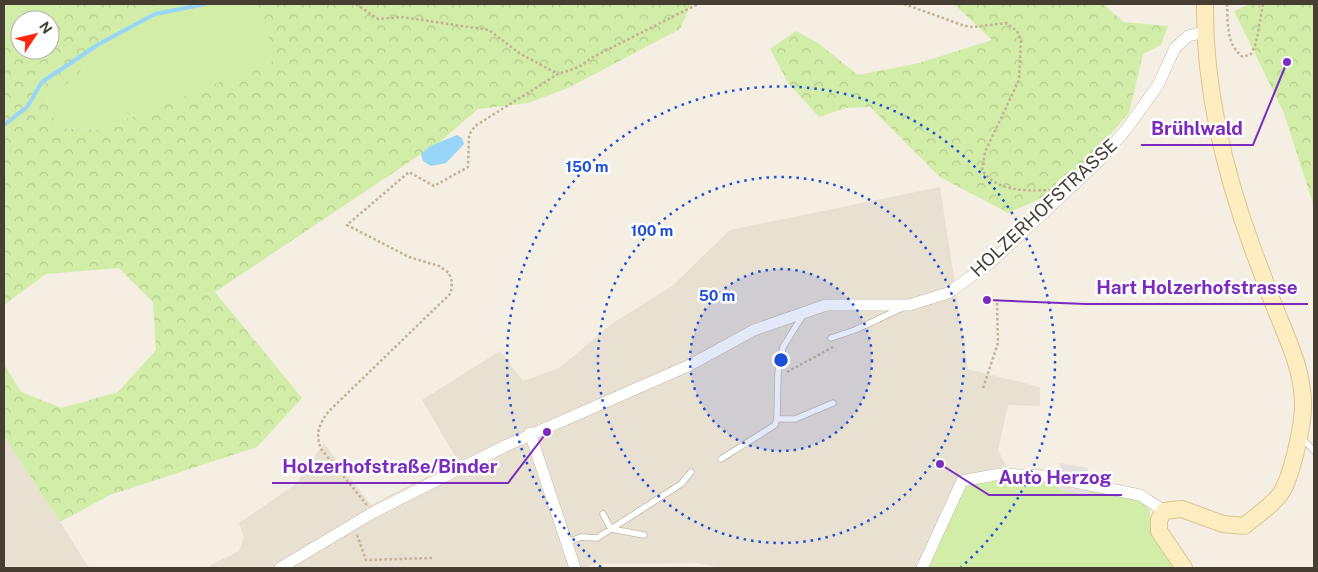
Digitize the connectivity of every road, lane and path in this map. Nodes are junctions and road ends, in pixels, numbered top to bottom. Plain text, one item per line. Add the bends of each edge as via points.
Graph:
1 (356, 4) edge
2 (698, 4) edge
3 (904, 4) edge
4 (1205, 4) edge
5 (1227, 4) edge
6 (1263, 4) edge
7 (1204, 32) junction
8 (558, 74) junction
9 (1069, 189) junction
10 (997, 299) dead end
11 (908, 305) junction
12 (805, 311) junction
13 (839, 336) junction
14 (831, 338) dead end
15 (778, 376) junction
16 (983, 388) dead end
17 (833, 403) dead end
18 (777, 419) junction
19 (530, 433) junction
20 (1299, 435) junction
21 (1314, 451) edge
22 (721, 459) dead end
23 (691, 472) dead end
24 (1164, 511) junction
25 (374, 512) junction
26 (603, 514) dead end
27 (353, 524) junction
28 (611, 529) junction
29 (644, 535) dead end
30 (568, 542) junction
31 (432, 558) dead end
32 (280, 568) edge
33 (575, 568) edge
34 (922, 568) edge
35 (1184, 568) edge

1 - 8 path via 378,19 402,17 489,30 519,53
2 - 8 path via 579,67
3 - 9 path via 965,26 1006,23 1017,31 1021,40 1018,80 985,152 982,170 986,177 1003,186 1025,190
4 - 7 main road
5 - 6 path via 1229,37 1233,48 1243,57 1252,54
7 - 9 street, HOLZERHOFSTRASSE via 1188,36 1175,48 1158,85 1128,127 1101,159
7 - 20 main road via 1217,125 1232,185 1251,245 1290,343 1302,386
8 - 25 path via 475,126 469,135 468,167 434,186 410,172 347,225 409,257 439,266 449,272 452,282 451,293 334,405 319,426 317,438 321,449
9 - 11 street, HOLZERHOFSTRASSE via 991,262 955,288 932,299
10 - 16 path via 998,343
11 - 12 street, HOLZERHOFSTRASSE via 826,305
11 - 13 lane
12 - 15 lane via 783,347
12 - 19 street, HOLZERHOFSTRASSE via 754,330 690,366
13 - 14 lane
13 - 15 path via 836,345
15 - 18 lane
17 - 18 lane via 794,419
18 - 22 lane via 775,425
19 - 25 street, HOLZERHOFSTRASSE
19 - 30 street
20 - 21 lane
20 - 24 main road via 1281,493 1244,526 1223,524 1182,509
23 - 28 lane via 681,484
24 - 34 street via 1140,495 1045,476 1000,474 962,481
24 - 35 main road via 1159,520 1159,531
25 - 27 street, HOLZERHOFSTRASSE
26 - 28 lane
27 - 31 path via 366,560
27 - 32 street, HOLZERHOFSTRASSE
28 - 29 lane
28 - 30 lane via 597,538 581,537
30 - 33 street

